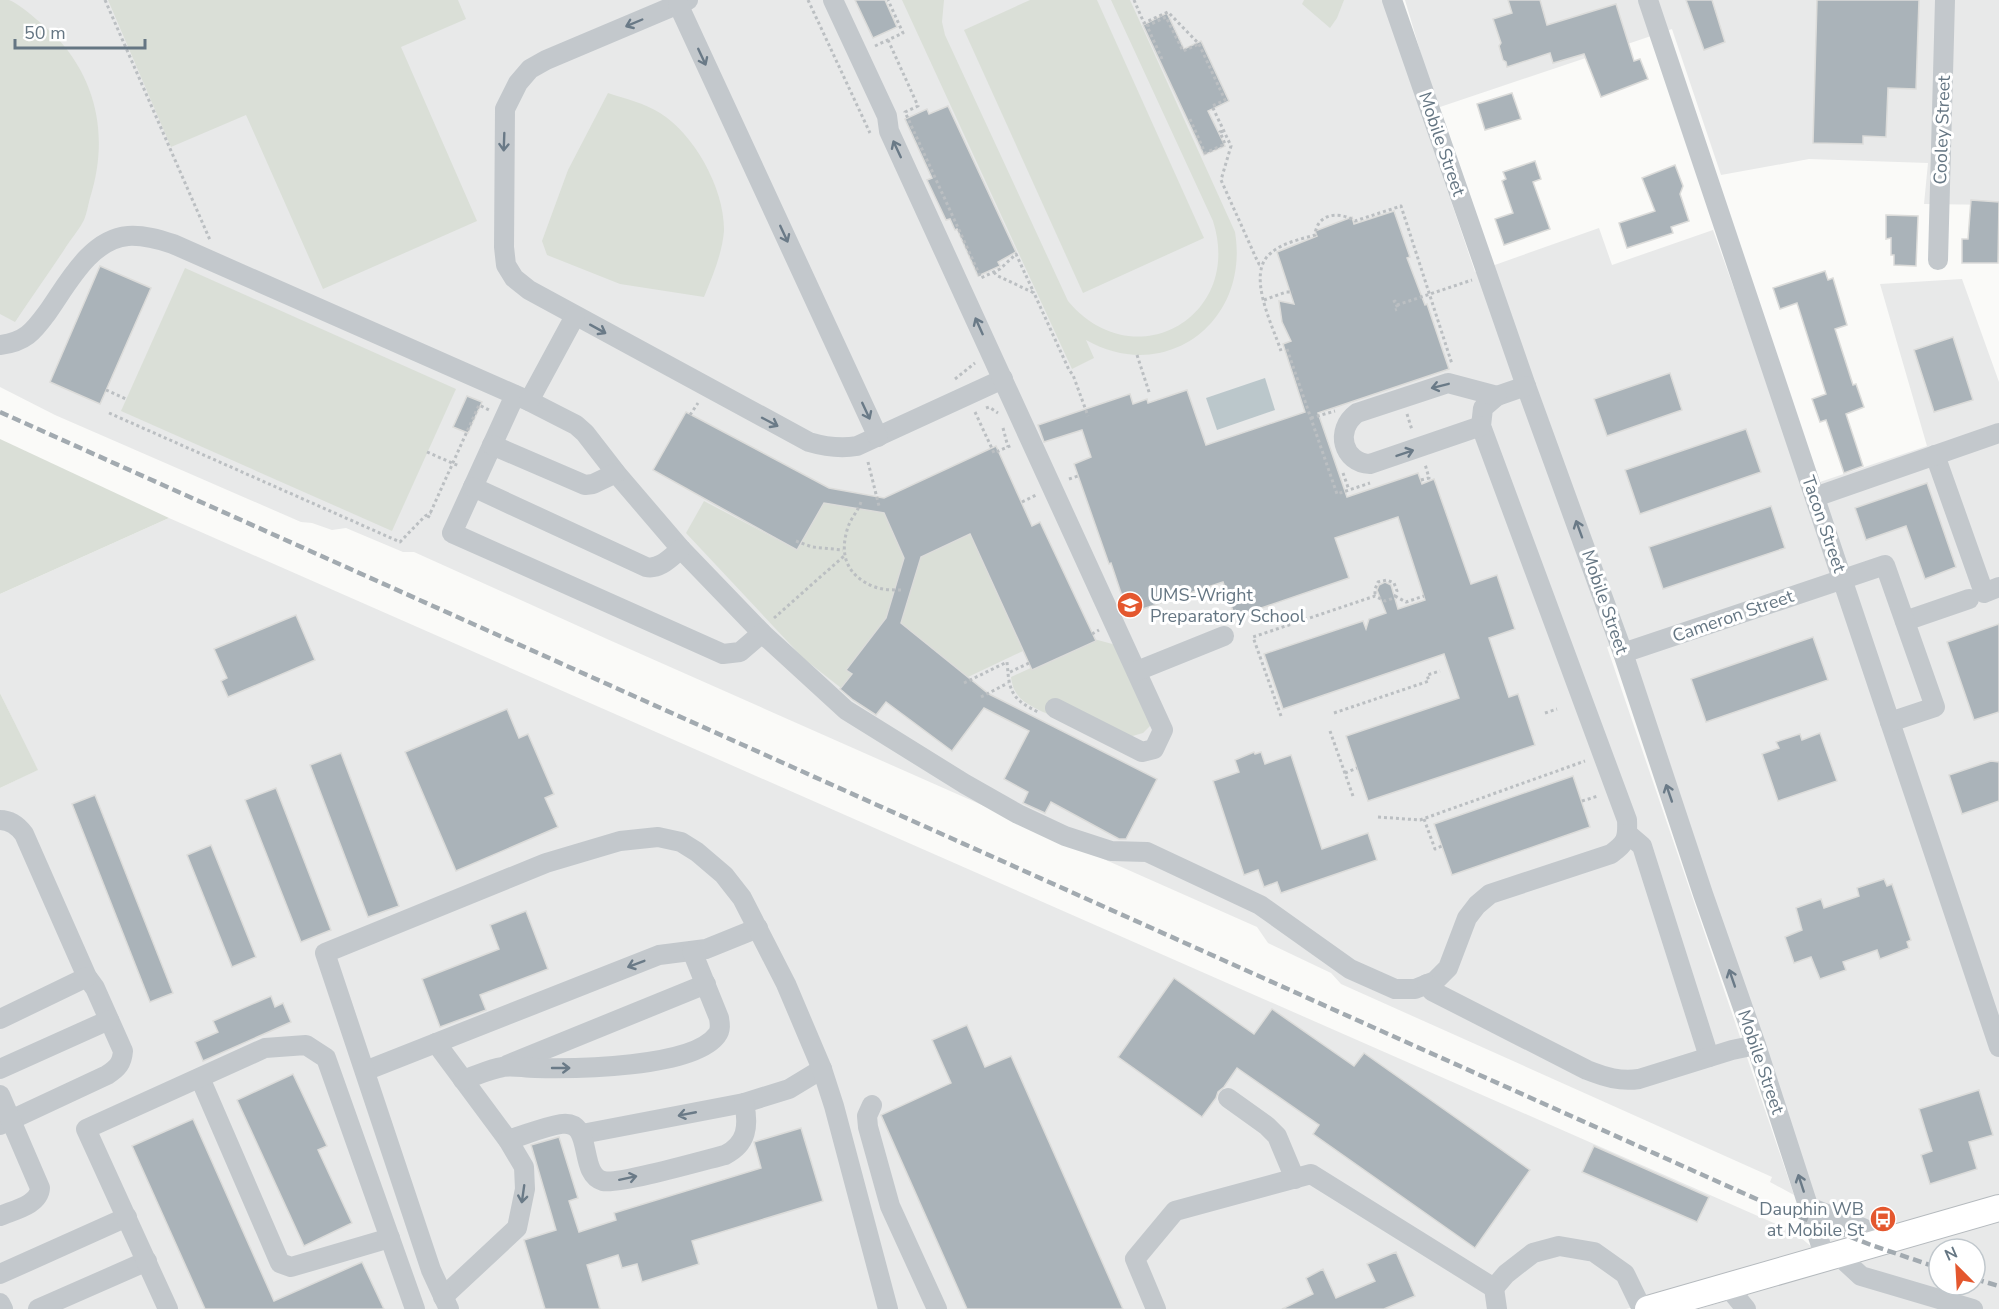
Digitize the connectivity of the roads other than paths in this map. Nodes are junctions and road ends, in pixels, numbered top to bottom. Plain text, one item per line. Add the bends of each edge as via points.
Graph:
1 (833, 0) edge
2 (1392, 0) edge
3 (1648, 0) edge
4 (1945, 0) edge
5 (683, 2) edge
6 (1938, 260) dead end
7 (575, 316) junction
8 (0, 345) edge
9 (1003, 379) junction
10 (1526, 386) junction
11 (1497, 396) junction
12 (522, 398) junction
13 (1481, 426) junction
14 (1999, 433) edge
15 (878, 437) junction
16 (492, 445) junction
17 (1935, 455) junction
18 (615, 473) junction
19 (473, 487) junction
20 (1815, 497) junction
21 (681, 549) junction
22 (1842, 579) junction
23 (1999, 587) edge
24 (1969, 599) dead end
25 (1905, 621) junction
26 (765, 628) junction
27 (1224, 636) dead end
28 (1623, 653) junction
29 (1137, 671) junction
30 (1056, 708) dead end
31 (1890, 722) junction
32 (0, 820) edge
33 (1628, 834) junction
34 (758, 928) junction
35 (692, 951) junction
36 (87, 977) junction
37 (706, 984) junction
38 (1427, 984) junction
39 (0, 1019) edge
40 (109, 1020) junction
41 (436, 1043) junction
42 (1756, 1045) junction
43 (1999, 1047) edge
44 (1709, 1057) junction
45 (501, 1067) junction
46 (0, 1069) edge
47 (822, 1069) junction
48 (365, 1071) junction
49 (200, 1078) junction
50 (463, 1080) junction
51 (0, 1095) edge
52 (1228, 1098) dead end
53 (744, 1103) junction
54 (872, 1105) dead end
55 (6, 1122) edge
56 (582, 1134) junction
57 (508, 1140) junction
58 (1294, 1179) junction
59 (1809, 1207) junction
60 (1999, 1208) edge
61 (0, 1216) edge
62 (127, 1217) junction
63 (390, 1238) junction
64 (1881, 1242) junction
65 (1832, 1257) junction
66 (147, 1261) junction
67 (0, 1274) edge
68 (1728, 1287) junction
69 (1494, 1288) junction
70 (1910, 1300) edge
71 (1702, 1302) edge
72 (0, 1303) edge
73 (446, 1303) edge
74 (3, 1309) edge
75 (38, 1309) edge
76 (168, 1309) edge
77 (415, 1309) edge
78 (888, 1309) edge
79 (937, 1309) edge
80 (1156, 1309) edge
81 (1497, 1309) edge
82 (1642, 1309) edge
83 (1648, 1309) edge
84 (1746, 1309) edge
85 (1973, 1309) edge

9 -> 1 street
2 - 10 street, Mobile Street
3 - 20 street, Tacon Street
4 - 6 street, Cooley Street
5 -> 7 street via 530,69 505,109 506,265 529,290
5 -> 15 street
7 - 12 street
7 -> 15 street via 809,442 847,448
8 - 12 street via 32,333 94,251 127,236 152,237
9 - 15 street
9 - 29 street
10 - 11 street
28 -> 10 street, Mobile Street
11 - 13 street via 1483,408
11 -> 13 street via 1448,383 1357,413 1343,429 1346,448 1355,458 1370,464 1421,456
12 - 16 street
12 - 18 street via 576,425
13 - 33 street via 1627,820
14 - 17 street
16 - 18 street via 585,485
16 - 19 street
17 - 20 street
17 - 23 street via 1984,593
18 - 21 street
19 - 21 street via 646,567 662,564
19 - 26 street via 452,532 723,654 740,652
20 - 22 street, Tacon Street
21 - 26 street
22 - 25 street, Cameron Street via 1885,565
22 - 28 street, Cameron Street
22 - 31 street, Tacon Street
24 - 25 street
25 - 31 street via 1935,707
26 - 38 street via 846,710 1018,814 1065,836 1111,851 1147,852 1260,905 1350,969 1395,989
27 - 29 street
42 -> 28 street, Mobile Street
29 - 30 street via 1163,730 1154,749 1142,752
31 - 43 street, Tacon Street
32 - 36 street via 17,825 24,834
33 - 38 street via 1623,845 1611,854 1490,894 1467,918 1448,968
33 - 44 street via 1642,846
34 - 35 street
34 - 47 street
34 - 48 street via 724,875 681,842 658,837 620,841 546,863 325,953
35 - 37 street
35 -> 41 street via 659,955
36 - 39 street
36 - 40 street
37 - 45 street
45 -> 37 street via 572,1068 687,1054 718,1035 719,1018
38 - 44 street via 1432,991 1605,1077 1639,1079
40 - 46 street
40 - 55 street via 123,1051 116,1069
41 - 48 street
41 - 50 street
42 - 44 street
59 -> 42 street, Mobile Street
45 - 50 street
47 - 53 street via 789,1089
47 - 78 street
48 - 73 street via 431,1270
49 - 62 street via 86,1129
49 - 63 street via 280,1263 291,1267
49 - 63 street via 265,1048 306,1046 326,1058
50 - 57 street
51 - 55 street
52 - 58 street via 1277,1136
53 -> 56 street
56 -> 53 street via 596,1177 604,1182 622,1180 736,1149 746,1130
54 - 79 street via 868,1127 890,1206
55 - 61 street via 40,1195
56 - 57 street via 563,1124
57 -> 73 street via 524,1167 525,1190 517,1228
58 - 69 street via 1311,1174
58 - 80 street via 1175,1211 1135,1259
59 - 64 street via 1863,1228
59 - 65 street, Mobile Street
60 - 64 main road
62 - 66 street
62 - 67 street
63 - 77 street
64 - 65 main road
65 - 68 main road
65 - 70 street
66 - 75 street
66 - 76 street
68 - 71 main road
68 - 84 street
69 - 81 street
69 - 82 street via 1533,1253 1559,1246 1594,1252 1625,1274
70 - 85 street
71 - 83 main road
72 - 74 street

